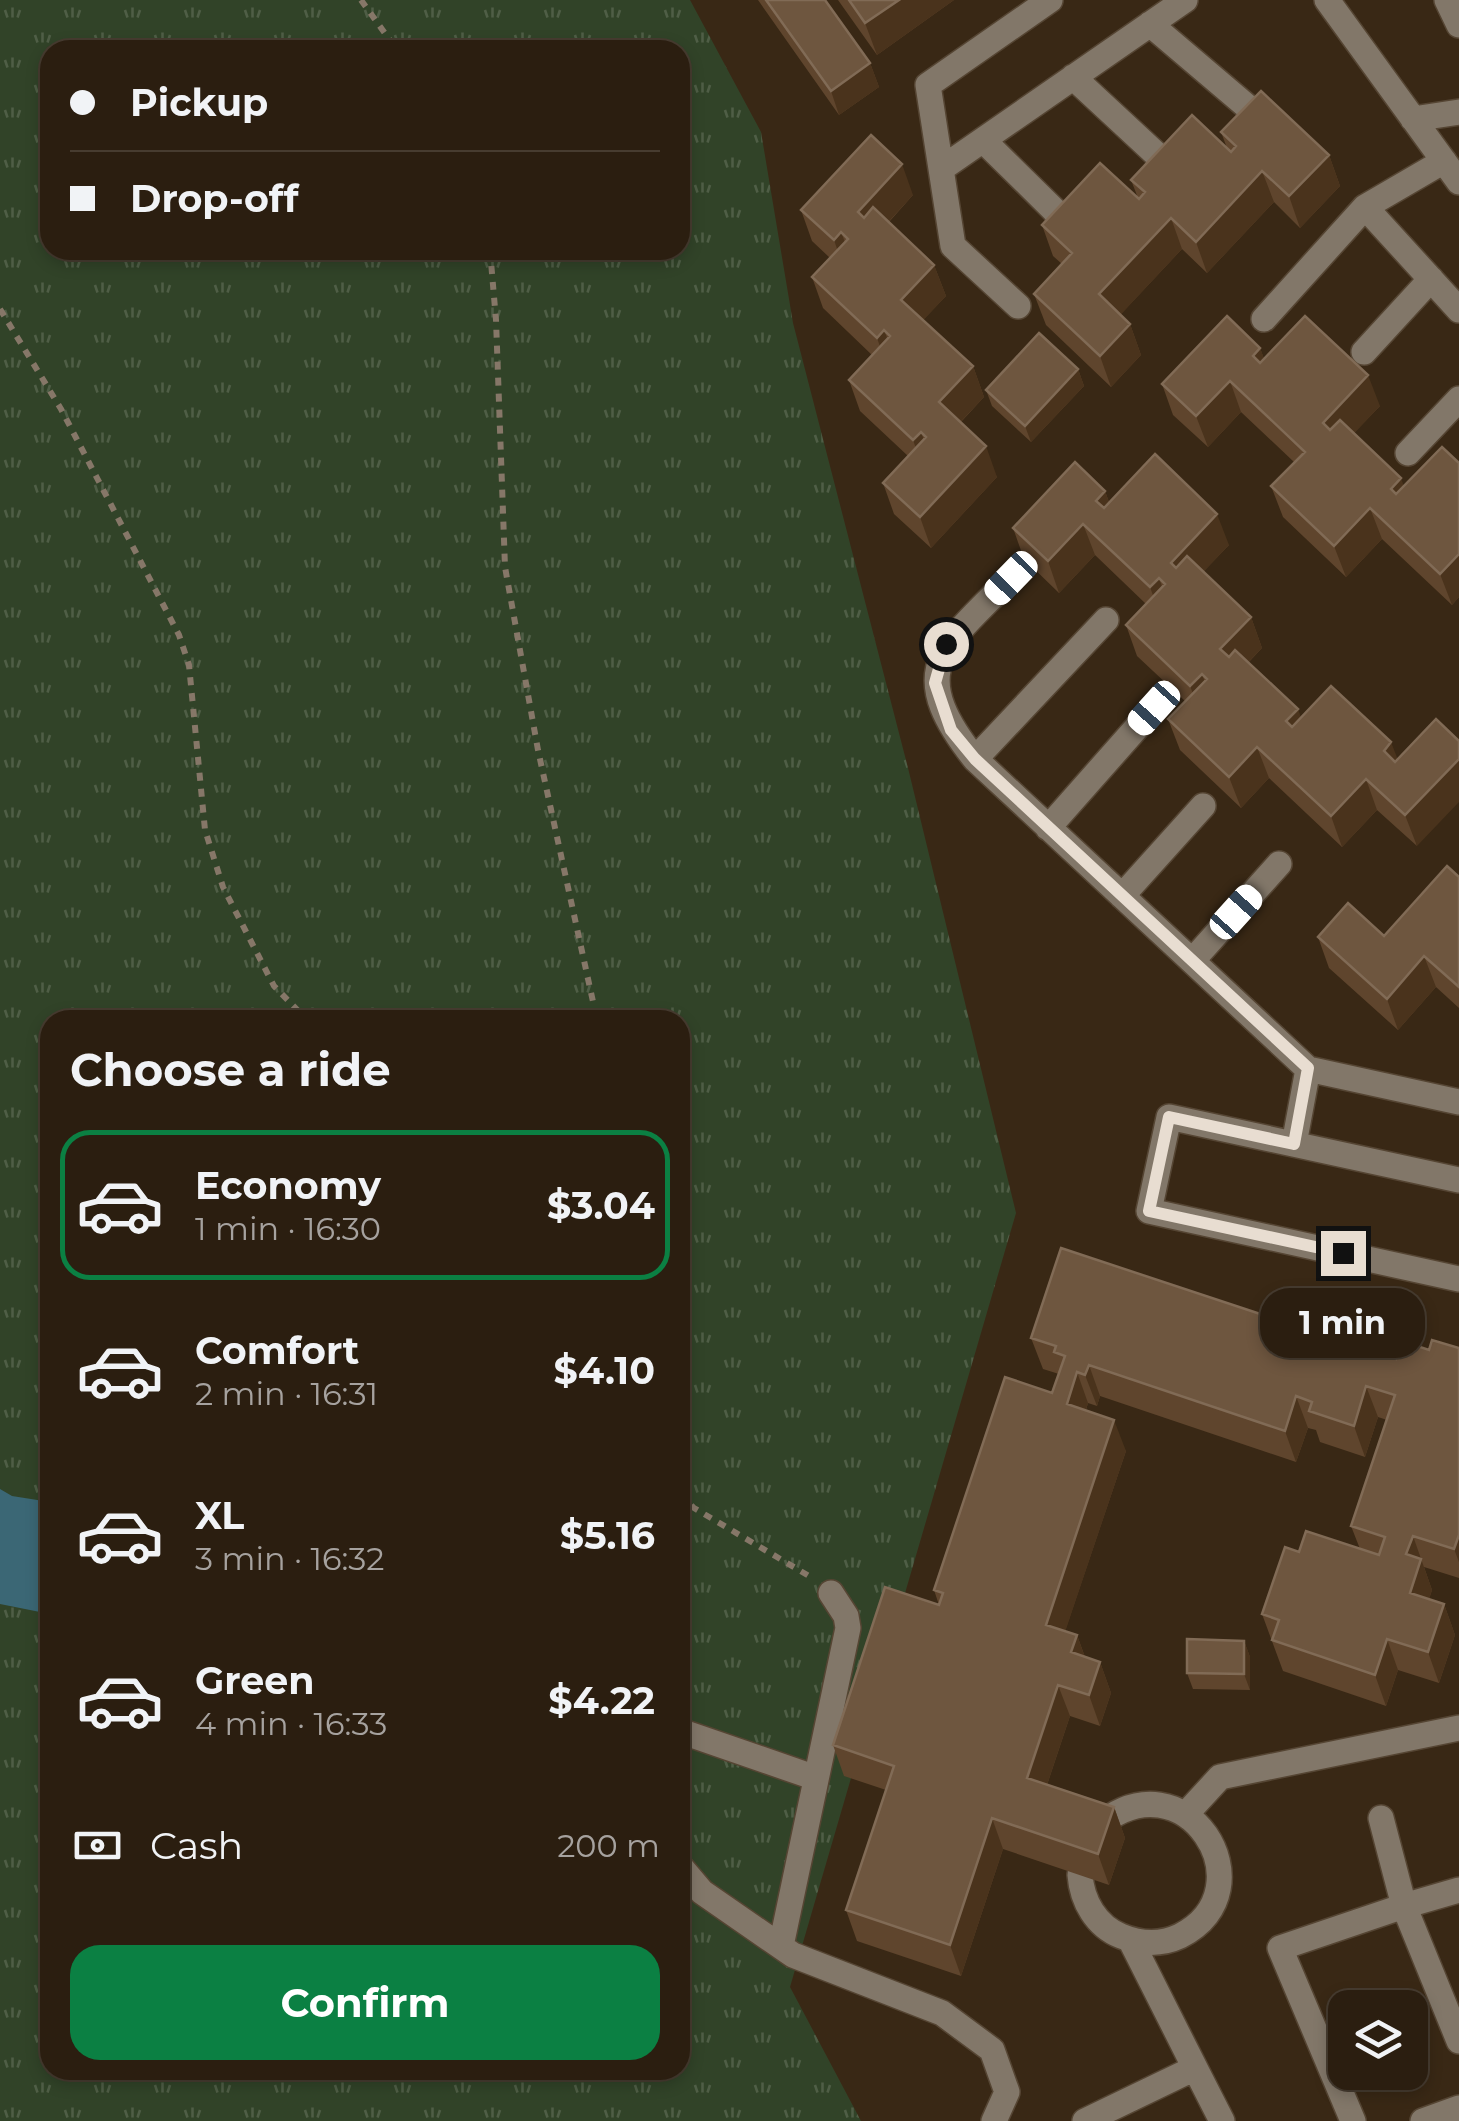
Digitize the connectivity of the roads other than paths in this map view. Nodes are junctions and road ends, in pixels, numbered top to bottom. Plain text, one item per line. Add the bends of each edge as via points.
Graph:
1 (1050, 0) edge
2 (1185, 0) edge
3 (1327, 0) edge
4 (1447, 0) edge
5 (1150, 24) junction
6 (1459, 24) edge
7 (1073, 78) junction
8 (1250, 110) edge
9 (1459, 112) edge
10 (1413, 118) junction
11 (983, 140) junction
12 (1156, 154) edge
13 (941, 169) junction
14 (1452, 172) edge
15 (1364, 207) junction
16 (1054, 210) edge
17 (1431, 279) junction
18 (1018, 306) dead end
19 (1459, 310) edge
20 (1264, 319) dead end
21 (1364, 352) dead end
22 (1459, 399) edge
23 (1408, 453) dead end
24 (1011, 578) dead end
25 (1106, 620) dead end
26 (1154, 708) dead end
27 (975, 759) junction
28 (1202, 806) dead end
29 (1048, 828) junction
30 (1279, 864) dead end
31 (1122, 896) junction
32 (1192, 961) junction
33 (1308, 1068) junction
34 (1459, 1102) edge
35 (1294, 1144) junction
36 (1459, 1180) edge
37 (1459, 1278) edge
38 (831, 1593) road end
39 (1459, 1728) edge
40 (690, 1734) edge
41 (816, 1778) junction
42 (1186, 1814) junction
43 (1380, 1818) dead end
44 (1096, 1828) edge
45 (1080, 1875) edge
46 (690, 1878) edge
47 (1459, 1890) edge
48 (1404, 1906) junction
49 (1131, 1941) junction
50 (781, 1946) junction
51 (1459, 2040) edge
52 (1194, 2068) junction
53 (1459, 2108) edge
54 (994, 2121) edge
55 (1085, 2121) edge
56 (1222, 2121) edge
57 (1352, 2121) edge
58 (1423, 2121) edge

1 - 13 street via 928,85
2 - 5 street
3 - 10 street
4 - 6 street
5 - 7 street
5 - 8 street
7 - 11 street
7 - 12 street
9 - 10 street
10 - 14 street
11 - 13 street
11 - 16 street
13 - 18 street via 952,246
14 - 15 street
15 - 17 street
15 - 20 street
17 - 19 street
17 - 21 street
22 - 23 street
24 - 27 street via 946,644 935,683 951,730
25 - 27 street
26 - 29 street
27 - 29 street
28 - 31 street
29 - 31 street
30 - 32 street
31 - 32 street
32 - 33 street
33 - 34 street
33 - 35 street
35 - 36 street
35 - 37 street via 1169,1117 1149,1211
38 - 41 street via 848,1628
39 - 42 street via 1220,1777
40 - 41 street
41 - 50 street
42 - 44 street via 1148,1803 1111,1815
42 - 49 street via 1202,1827 1219,1862 1214,1901 1196,1925 1170,1940
43 - 48 street
45 - 49 street via 1086,1904 1098,1920
46 - 50 street
47 - 48 street
48 - 51 street
48 - 57 street via 1280,1948
49 - 52 street
50 - 54 street via 942,2013 992,2050 1007,2092
52 - 55 street
52 - 56 street
53 - 58 street

